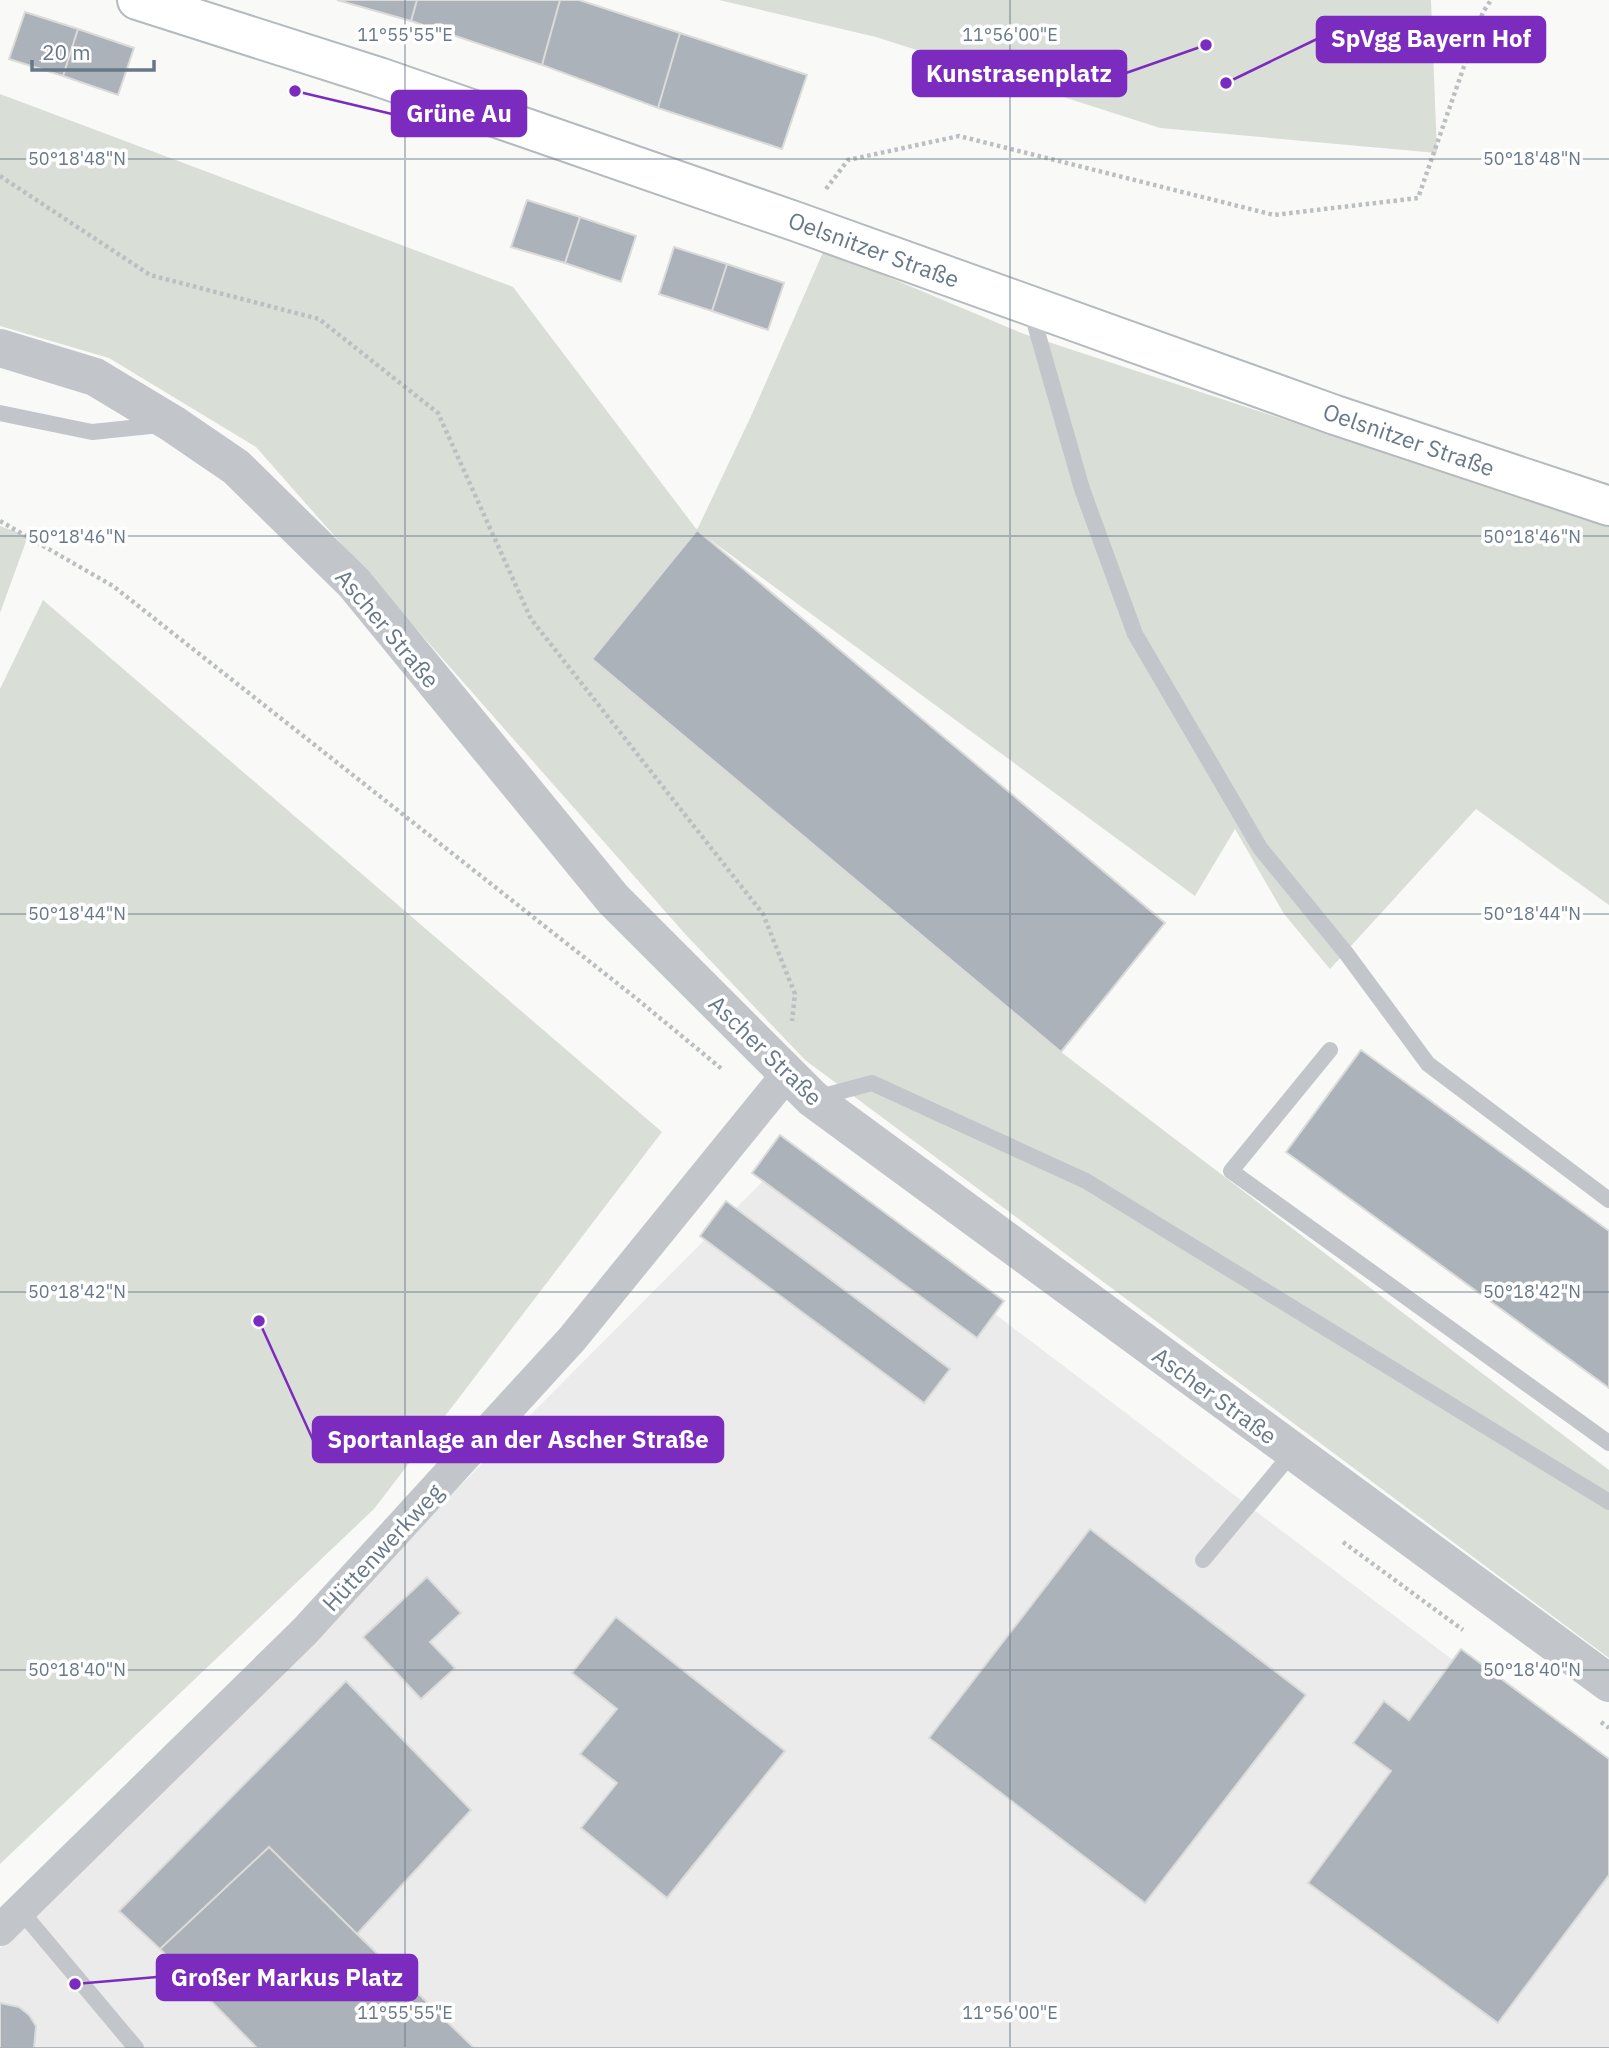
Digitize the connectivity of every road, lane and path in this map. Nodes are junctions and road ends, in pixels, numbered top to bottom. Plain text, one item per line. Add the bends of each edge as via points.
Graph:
1 (137, 0) edge
2 (1491, 0) edge
3 (0, 176) edge
4 (800, 223) junction
5 (1030, 305) junction
6 (0, 348) edge
7 (0, 414) edge
8 (173, 424) junction
9 (1609, 506) edge
10 (0, 522) edge
11 (1330, 1050) dead end
12 (800, 1086) junction
13 (762, 1103) junction
14 (1609, 1200) edge
15 (1609, 1443) edge
16 (1293, 1452) junction
17 (1609, 1503) edge
18 (1203, 1560) dead end
19 (1609, 1683) edge
20 (11, 1920) edge
21 (136, 2048) edge

1 - 4 main road, Oelsnitzer Straße via 379,77
2 - 4 path via 1418,198 1274,215 959,136 848,160
3 - 12 path via 150,275 319,319 438,413 531,619 763,914 794,994
4 - 5 main road, Oelsnitzer Straße
5 - 9 main road, Oelsnitzer Straße via 1335,415
5 - 14 lane via 1082,489 1135,634 1261,848 1428,1064
6 - 8 street, Ascher Straße via 95,376
7 - 8 lane via 92,432
8 - 12 street, Ascher Straße via 236,467 354,583 613,900
10 - 13 path via 114,586
11 - 15 lane via 1231,1171
12 - 13 street, Hüttenwerkweg
12 - 16 street, Ascher Straße
12 - 17 lane via 872,1083 1086,1181
13 - 20 street, Hüttenwerkweg via 554,1360 305,1631
16 - 18 lane
16 - 19 street, Ascher Straße
20 - 21 lane

